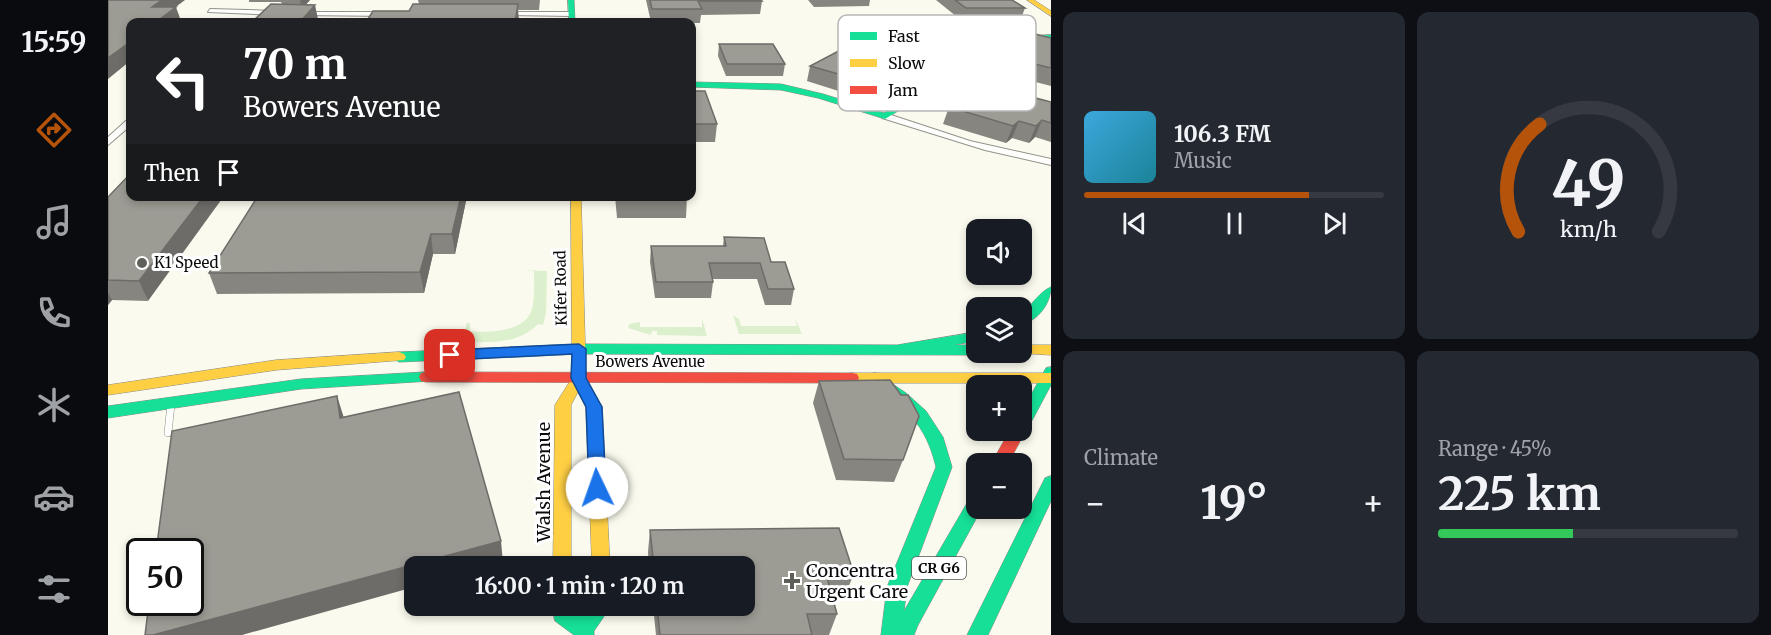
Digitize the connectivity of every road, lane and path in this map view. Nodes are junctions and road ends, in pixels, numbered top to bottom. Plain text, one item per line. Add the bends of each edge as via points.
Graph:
1 (1030, 0) edge
2 (1037, 0) edge
3 (1051, 9) edge
4 (210, 11) dead end
5 (571, 12) edge
6 (282, 13) edge
7 (293, 14) edge
8 (398, 14) edge
9 (502, 14) edge
10 (1051, 14) edge
11 (1051, 37) edge
12 (1036, 38) edge
13 (696, 85) edge
14 (838, 102) edge
15 (868, 111) edge
16 (893, 111) edge
17 (885, 116) junction
18 (126, 126) edge
19 (108, 142) edge
20 (1051, 162) edge
21 (576, 201) edge
22 (1051, 291) edge
23 (1032, 312) edge
24 (966, 339) edge
25 (579, 349) junction
26 (966, 350) edge
27 (1032, 350) edge
28 (1051, 350) edge
29 (890, 351) junction
30 (1050, 376) edge
31 (579, 378) junction
32 (876, 378) junction
33 (108, 390) edge
34 (171, 402) junction
35 (1032, 407) edge
36 (108, 412) edge
37 (168, 433) dead end
38 (1051, 483) edge
39 (1044, 515) edge
40 (967, 519) edge
41 (562, 556) edge
42 (600, 556) edge
43 (564, 616) edge
44 (596, 616) edge
45 (584, 632) edge
46 (891, 635) edge
47 (904, 635) edge
48 (977, 635) edge

1 - 10 main road
2 - 3 main road
4 - 6 street via 246,16
5 - 9 street
7 - 8 street
11 - 12 main road
13 - 14 main road via 780,87
15 - 17 main road
16 - 17 main road
17 - 20 street via 940,136
18 - 19 street
21 - 25 main road, Kifer Road
22 - 23 main road
24 - 29 main road
25 - 29 main road, Bowers Avenue
25 - 31 main road, Kifer Road
25 - 33 main road, Bowers Avenue via 276,365
26 - 29 main road, Bowers Avenue
27 - 28 main road
30 - 32 main road, Bowers Avenue
30 - 35 main road
31 - 32 main road, Bowers Avenue
31 - 34 main road, Bowers Avenue via 472,376 303,383
31 - 41 main road, Walsh Avenue via 563,405
31 - 42 main road via 594,407
32 - 46 main road via 913,405 934,428 945,467 897,587
34 - 36 main road, Bowers Avenue
34 - 37 lane
38 - 39 main road
39 - 48 main road via 990,605
40 - 47 main road, CR G6
43 - 45 main road
44 - 45 main road

